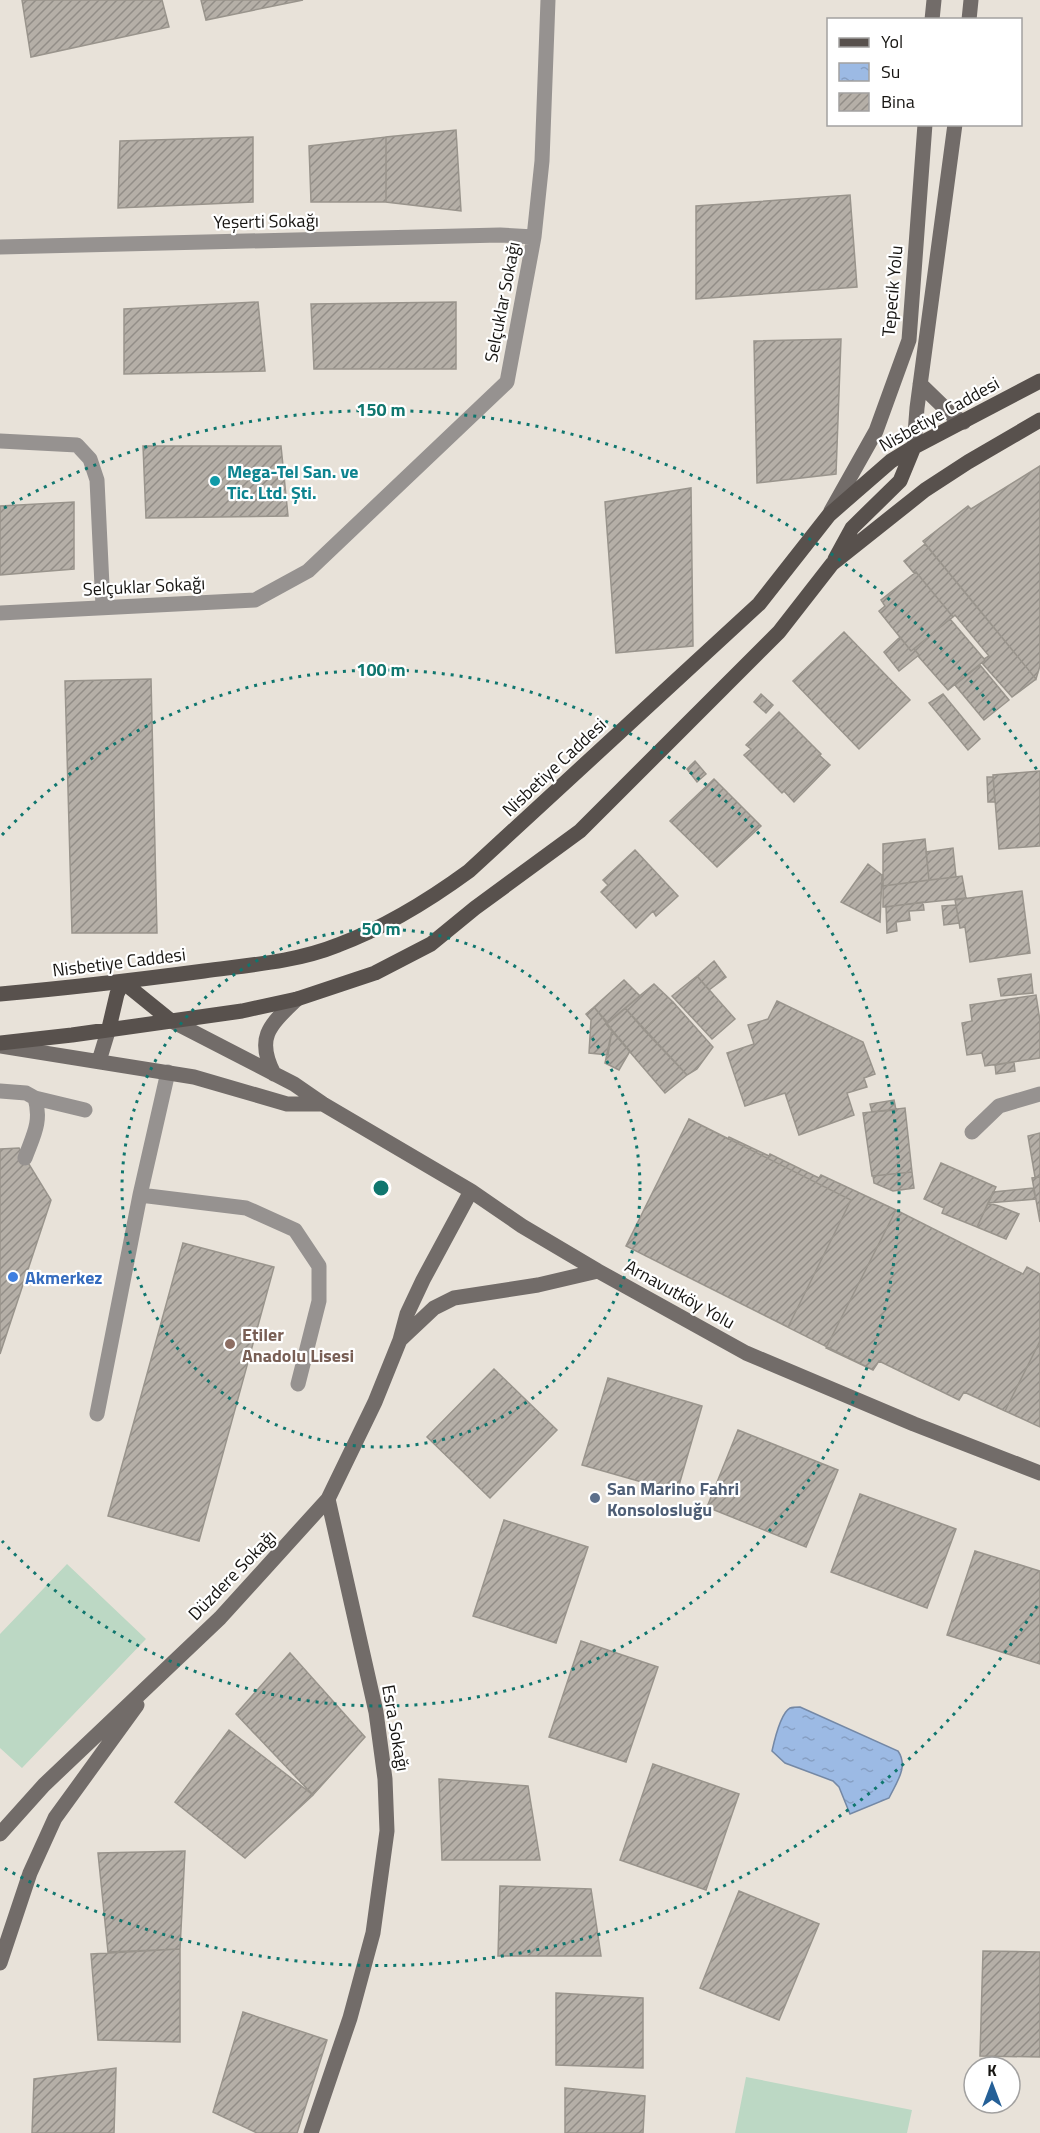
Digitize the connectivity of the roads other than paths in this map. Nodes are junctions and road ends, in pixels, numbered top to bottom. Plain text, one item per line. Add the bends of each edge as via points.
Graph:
1 (548, 0) edge
2 (934, 0) edge
3 (971, 0) edge
4 (932, 18) edge
5 (969, 18) edge
6 (925, 126) edge
7 (955, 126) edge
8 (534, 237) junction
9 (0, 247) edge
10 (1040, 381) edge
11 (920, 384) junction
12 (1040, 420) edge
13 (964, 422) junction
14 (0, 441) edge
15 (914, 447) junction
16 (829, 515) junction
17 (832, 564) junction
18 (103, 608) junction
19 (0, 613) edge
20 (123, 982) junction
21 (0, 994) edge
22 (297, 999) junction
23 (170, 1020) junction
24 (109, 1028) junction
25 (0, 1044) edge
26 (99, 1061) junction
27 (168, 1072) junction
28 (274, 1074) junction
29 (0, 1091) edge
30 (1040, 1094) edge
31 (35, 1098) junction
32 (323, 1104) junction
33 (85, 1110) dead end
34 (972, 1132) dead end
35 (25, 1158) dead end
36 (471, 1191) junction
37 (140, 1195) junction
38 (598, 1271) junction
39 (400, 1340) junction
40 (298, 1384) dead end
41 (97, 1414) dead end
42 (1040, 1473) edge
43 (328, 1499) junction
44 (159, 1674) junction
45 (0, 1834) edge
46 (0, 1963) edge
47 (311, 2133) edge

1 - 8 street, Selçuklar Sokağı via 542,161
2 - 4 main road
3 - 5 main road
6 - 16 main road, Tepecik Yolu via 909,340 876,431
7 - 11 main road
8 - 9 street, Yeşerti Sokağı
8 - 18 street, Selçuklar Sokağı via 507,382 308,571 255,600
10 - 13 main road, Nisbetiye Caddesi
11 - 13 main road
11 - 15 main road
12 - 17 main road via 925,490
13 - 15 main road, Nisbetiye Caddesi
14 - 18 street via 77,445 90,459 97,480
15 - 16 main road, Nisbetiye Caddesi via 891,461
15 - 17 main road via 900,481 852,528
16 - 20 main road, Nisbetiye Caddesi via 759,604 469,871 427,902 368,933 300,956
17 - 22 main road via 779,632 580,831 431,944 375,972
18 - 19 street, Selçuklar Sokağı
20 - 21 main road, Nisbetiye Caddesi
20 - 23 main road
20 - 24 main road
22 - 23 main road
22 - 28 main road via 269,1031 264,1043
23 - 24 main road
23 - 28 main road, Arnavutköy Yolu
24 - 25 main road
24 - 26 main road
25 - 26 main road
26 - 27 main road
27 - 32 main road via 286,1104
27 - 37 street
28 - 32 main road, Arnavutköy Yolu
29 - 31 street via 26,1093
30 - 34 street via 999,1106
31 - 33 street
31 - 35 street via 39,1112
32 - 36 main road, Arnavutköy Yolu
36 - 38 main road, Arnavutköy Yolu
36 - 39 main road via 423,1280
37 - 40 street via 246,1208 295,1230 319,1266 319,1301
37 - 41 street
38 - 39 main road via 454,1298 434,1308
38 - 42 main road, Arnavutköy Yolu via 746,1353
39 - 43 main road
43 - 44 main road, Düzdere Sokağı via 220,1618
43 - 47 main road, Esra Sokağı via 376,1712 386,1779 387,1831 373,1934 350,2018
44 - 45 main road via 44,1785
44 - 46 main road via 55,1818 30,1873

